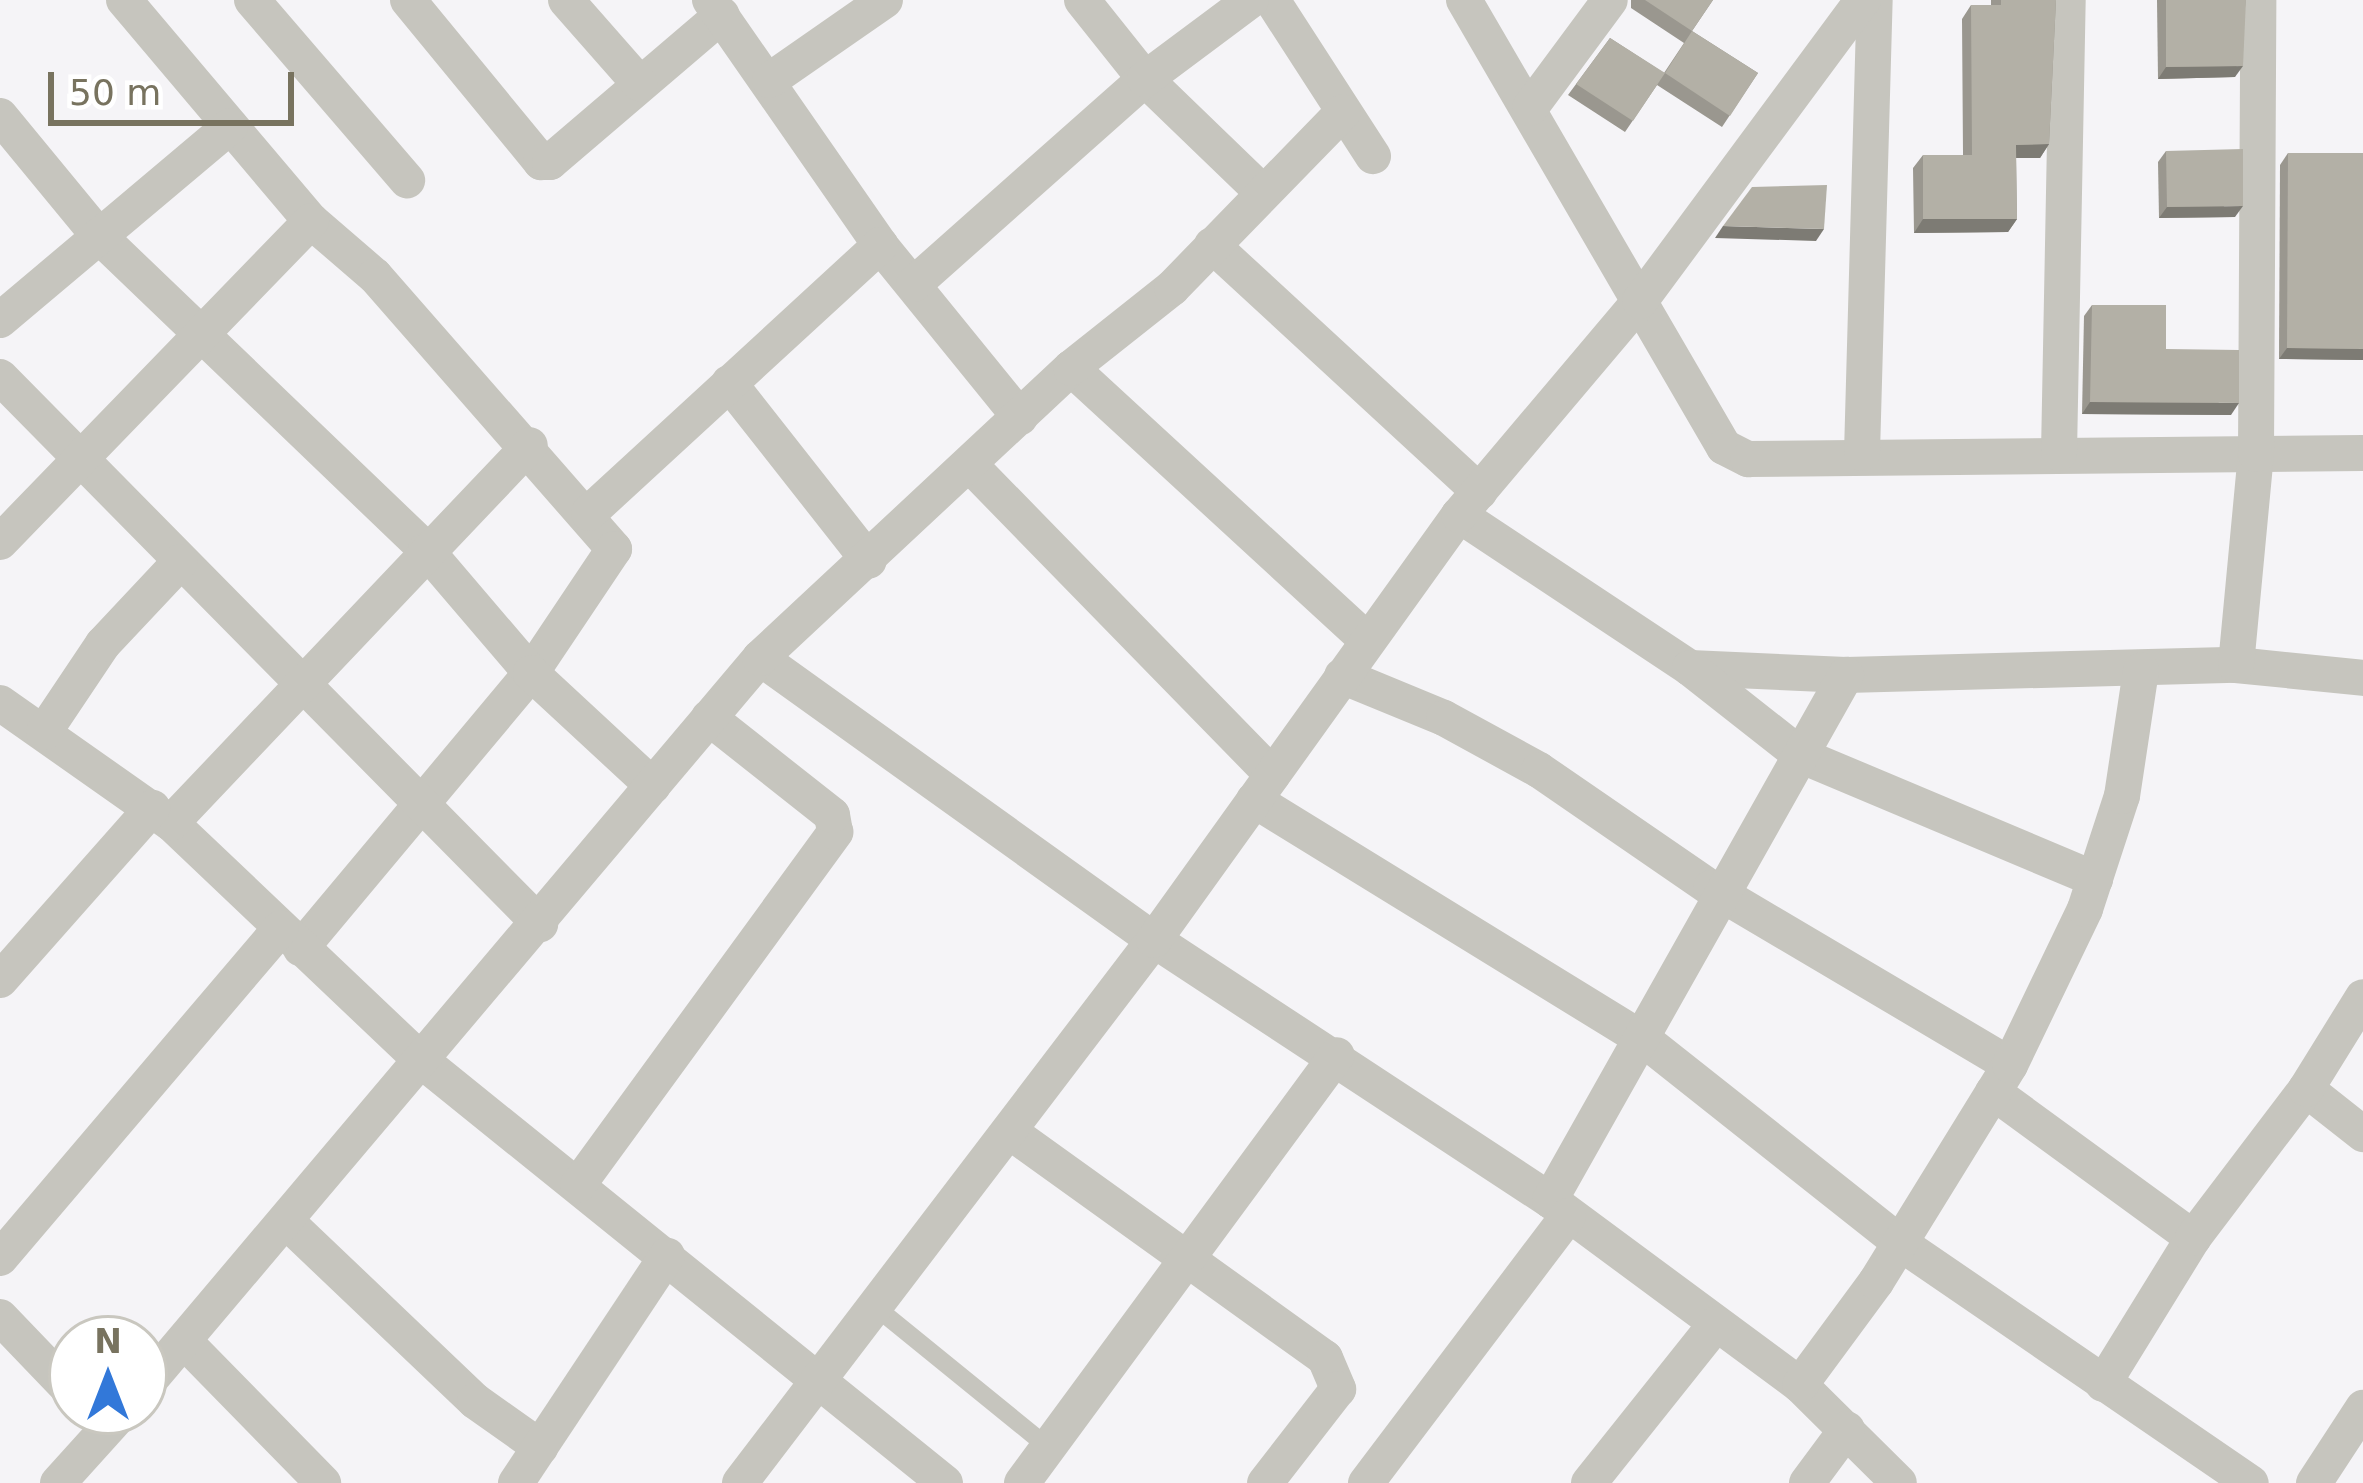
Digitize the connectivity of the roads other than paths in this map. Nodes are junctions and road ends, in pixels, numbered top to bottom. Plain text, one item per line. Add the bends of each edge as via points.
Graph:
1 (124, 0) edge
2 (252, 0) edge
3 (408, 0) edge
4 (566, 0) edge
5 (885, 0) edge
6 (1082, 0) edge
7 (1251, 0) edge
8 (1272, 0) edge
9 (1464, 0) edge
10 (1610, 0) edge
11 (1864, 0) edge
12 (1875, 0) edge
13 (2068, 0) edge
14 (2258, 0) edge
15 (716, 8) edge
16 (1144, 79) junction
17 (770, 80) junction
18 (639, 83) junction
19 (1530, 109) junction
20 (1343, 112) junction
21 (0, 116) edge
22 (230, 126) junction
23 (1372, 156) dead end
24 (406, 180) dead end
25 (1263, 194) junction
26 (311, 221) junction
27 (99, 236) junction
28 (880, 245) junction
29 (1212, 245) junction
30 (914, 284) junction
31 (1640, 302) junction
32 (0, 320) edge
33 (202, 333) junction
34 (1071, 368) junction
35 (0, 376) edge
36 (730, 383) junction
37 (1020, 417) junction
38 (530, 445) junction
39 (1862, 453) junction
40 (2059, 453) junction
41 (2363, 453) edge
42 (2256, 454) junction
43 (75, 457) junction
44 (970, 465) junction
45 (1470, 503) junction
46 (589, 513) junction
47 (0, 542) edge
48 (426, 550) junction
49 (869, 561) junction
50 (180, 562) junction
51 (1368, 641) junction
52 (760, 658) junction
53 (2236, 665) junction
54 (1690, 668) junction
55 (2141, 670) junction
56 (531, 673) junction
57 (1846, 675) junction
58 (1342, 676) junction
59 (2363, 678) edge
60 (301, 685) junction
61 (0, 704) edge
62 (709, 718) junction
63 (44, 732) junction
64 (1802, 756) junction
65 (652, 786) junction
66 (1263, 788) junction
67 (417, 806) junction
68 (161, 815) junction
69 (2095, 879) junction
70 (1727, 897) junction
71 (540, 924) junction
72 (291, 938) junction
73 (1154, 940) junction
74 (0, 980) edge
75 (2363, 997) edge
76 (1643, 1039) junction
77 (1336, 1055) junction
78 (422, 1061) junction
79 (2002, 1079) junction
80 (2306, 1089) junction
81 (1009, 1131) junction
82 (2363, 1134) edge
83 (578, 1185) junction
84 (1559, 1208) junction
85 (286, 1221) junction
86 (2193, 1238) junction
87 (1900, 1243) junction
88 (668, 1256) junction
89 (0, 1258) edge
90 (1187, 1258) junction
91 (872, 1304) junction
92 (0, 1317) edge
93 (1716, 1324) junction
94 (184, 1342) junction
95 (168, 1360) edge
96 (48, 1367) edge
97 (815, 1376) junction
98 (2103, 1384) junction
99 (1800, 1385) junction
100 (2363, 1408) edge
101 (1847, 1429) junction
102 (98, 1435) edge
103 (540, 1447) junction
104 (1048, 1447) junction
105 (2336, 1473) edge
106 (79, 1475) edge
107 (323, 1483) edge
108 (516, 1483) edge
109 (740, 1483) edge
110 (945, 1483) edge
111 (1022, 1483) edge
112 (1265, 1483) edge
113 (1366, 1483) edge
114 (1589, 1483) edge
115 (1807, 1483) edge
116 (1899, 1483) edge
117 (2251, 1483) edge

1 - 22 street
2 - 24 street
3 - 18 street via 541,162 557,160
4 - 18 street
5 - 17 street
6 - 16 street
7 - 16 street
8 - 20 street
9 - 19 street
10 - 19 street
11 - 31 street
12 - 39 street
13 - 40 street
14 - 42 street
15 - 17 street
15 - 18 street
16 - 25 street
16 - 30 street
17 - 28 street
19 - 31 street
20 - 23 street
20 - 25 street
21 - 27 street
22 - 26 street
22 - 27 street
25 - 29 street
26 - 33 street
26 - 38 street via 375,276
27 - 32 street
27 - 33 street
28 - 30 street
28 - 36 street
29 - 34 street
29 - 45 street
30 - 37 street
31 - 39 street via 1724,447 1748,459
31 - 45 street
33 - 43 street
33 - 48 street
34 - 37 street
34 - 51 street
35 - 43 street
36 - 46 street
36 - 49 street
37 - 44 street
38 - 46 street
38 - 48 street
39 - 40 street
40 - 42 street
41 - 42 street
42 - 53 street
43 - 47 street
43 - 50 street
44 - 49 street
44 - 66 street
45 - 51 street
45 - 54 street
46 - 56 street via 614,557
48 - 56 street
48 - 60 street
49 - 52 street
50 - 60 street
50 - 63 street via 104,644
51 - 58 street
52 - 62 street
52 - 73 street
53 - 55 street
53 - 59 street
54 - 57 street
54 - 64 street
55 - 57 street
55 - 69 street via 2122,796
56 - 65 street
56 - 67 street
57 - 64 street
58 - 66 street
58 - 70 street via 1444,718 1539,770
60 - 67 street
60 - 68 street
61 - 63 street
62 - 65 street
62 - 83 street via 832,815 835,832
63 - 68 street
64 - 69 street
64 - 70 street
65 - 71 street
66 - 73 street
66 - 76 street
67 - 71 street
67 - 72 street
68 - 72 street
68 - 74 street
69 - 79 street
70 - 76 street
70 - 79 street
71 - 78 street
72 - 78 street
72 - 89 street
73 - 77 street
73 - 81 street
75 - 80 street
76 - 84 street
76 - 87 street
77 - 84 street
77 - 90 street
78 - 83 street
78 - 85 street
79 - 86 street
79 - 87 street
80 - 82 street
80 - 86 street
81 - 90 street
81 - 91 street
83 - 88 street
84 - 93 street
84 - 113 street
85 - 94 street
85 - 103 street via 475,1401
86 - 98 street
87 - 98 street
87 - 99 street
88 - 97 street
88 - 103 street
90 - 104 street
90 - 112 street via 1325,1358 1338,1389
91 - 97 street
91 - 104 lane
92 - 96 street
93 - 99 street
93 - 114 street
94 - 95 street
94 - 107 street
97 - 109 street
97 - 110 street
98 - 117 street
99 - 101 street
100 - 105 street
101 - 115 street
101 - 116 street
102 - 106 street
103 - 108 street
104 - 111 street

